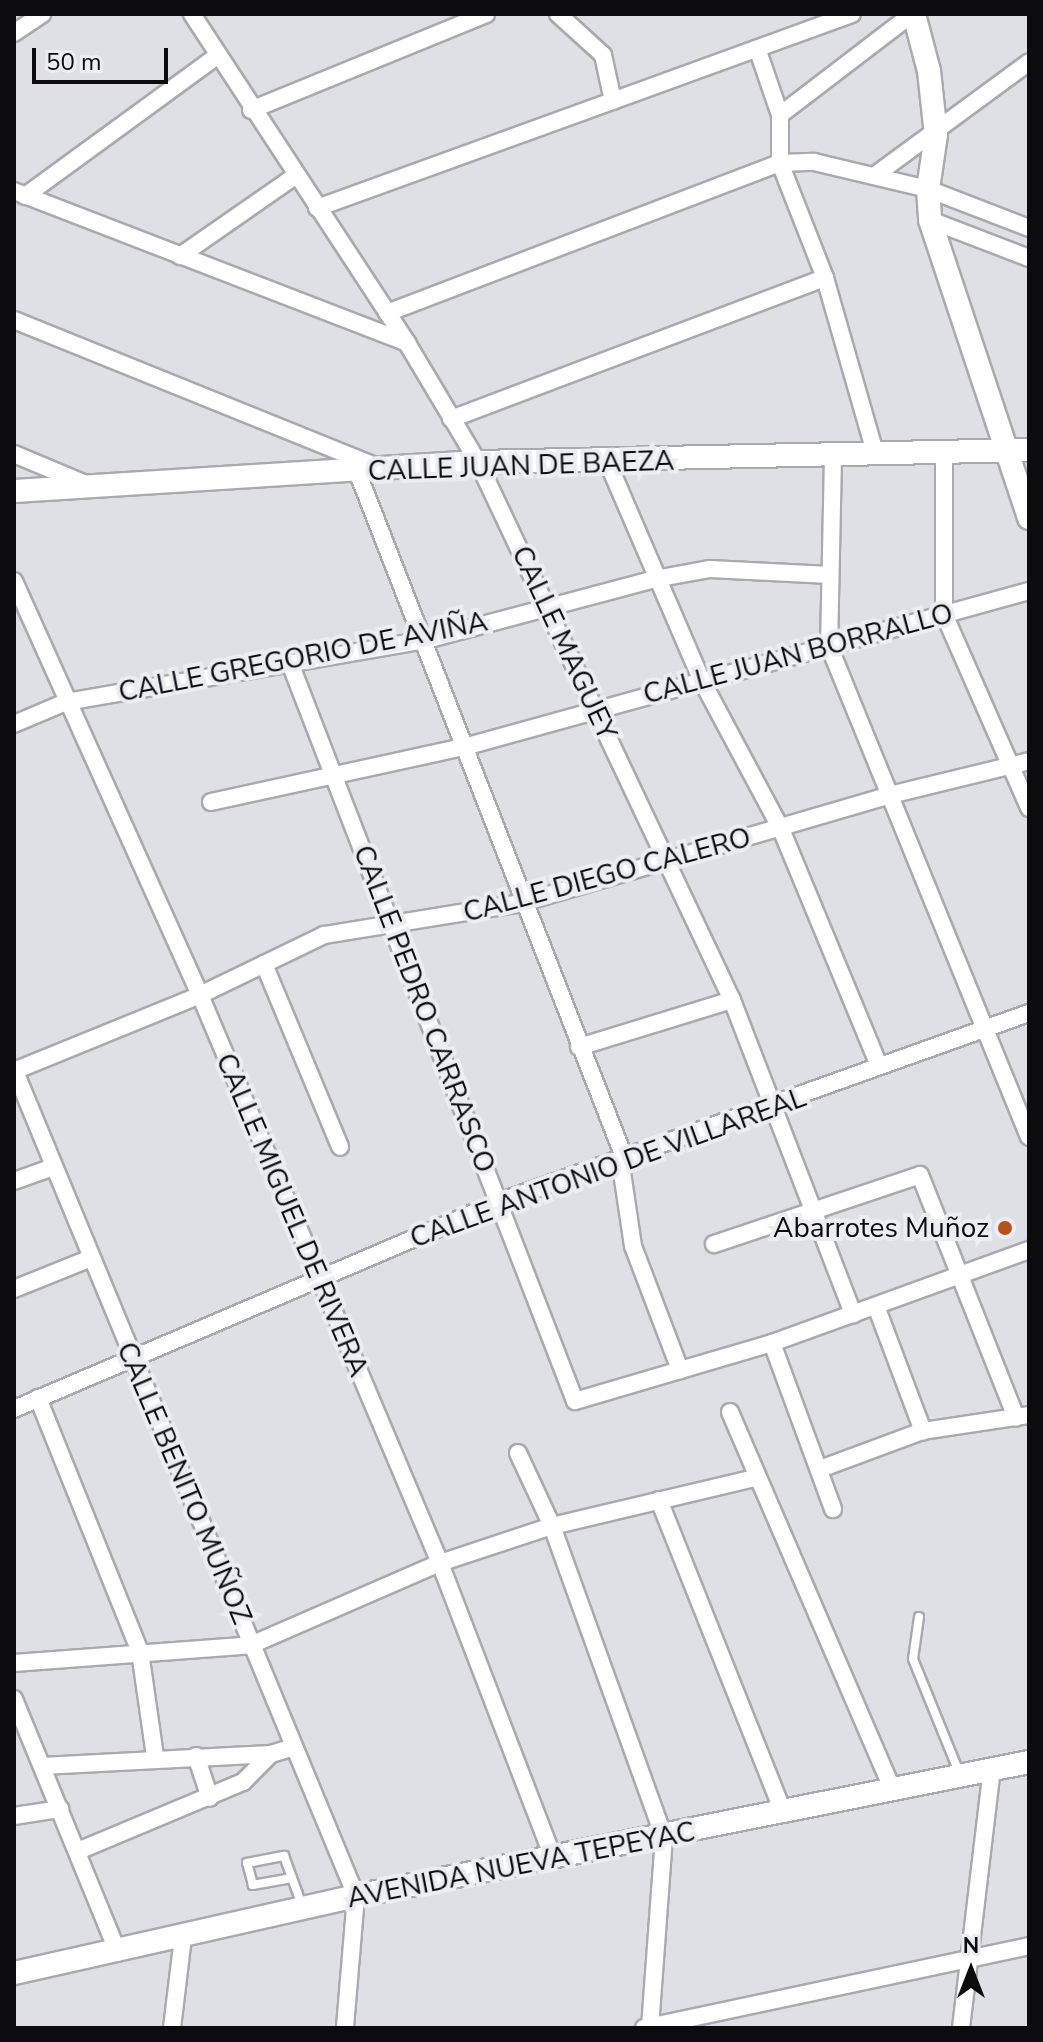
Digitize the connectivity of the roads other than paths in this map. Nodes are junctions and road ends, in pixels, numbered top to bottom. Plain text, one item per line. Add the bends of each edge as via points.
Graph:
1 (42, 14) edge
2 (192, 14) edge
3 (486, 14) edge
4 (558, 14) edge
5 (852, 14) edge
6 (913, 14) edge
7 (14, 33) edge
8 (758, 51) junction
9 (217, 56) junction
10 (1029, 62) edge
11 (613, 101) junction
12 (251, 110) junction
13 (780, 115) junction
14 (936, 135) junction
15 (780, 163) junction
16 (295, 176) junction
17 (874, 176) junction
18 (928, 189) junction
19 (20, 194) edge
20 (317, 208) junction
21 (1029, 212) edge
22 (930, 220) junction
23 (1022, 226) edge
24 (180, 256) junction
25 (1029, 258) edge
26 (825, 278) junction
27 (387, 313) junction
28 (14, 320) edge
29 (407, 343) junction
30 (451, 419) junction
31 (1003, 450) junction
32 (1029, 450) edge
33 (14, 454) edge
34 (944, 455) junction
35 (876, 456) junction
36 (833, 457) junction
37 (478, 462) junction
38 (608, 463) junction
39 (382, 469) junction
40 (357, 471) junction
41 (90, 486) junction
42 (14, 491) edge
43 (1029, 518) edge
44 (830, 575) junction
45 (655, 579) junction
46 (14, 581) edge
47 (1029, 591) edge
48 (550, 606) junction
49 (944, 614) junction
50 (426, 640) junction
51 (829, 646) junction
52 (290, 663) junction
53 (702, 681) junction
54 (66, 702) junction
55 (595, 710) junction
56 (14, 724) edge
57 (464, 747) junction
58 (1029, 761) edge
59 (1010, 766) junction
60 (334, 778) junction
61 (890, 795) junction
62 (211, 802) dead end
63 (1029, 808) edge
64 (781, 829) junction
65 (665, 860) junction
66 (521, 903) junction
67 (391, 927) junction
68 (264, 964) junction
69 (200, 995) junction
70 (732, 1000) junction
71 (1029, 1013) edge
72 (984, 1029) junction
73 (579, 1047) junction
74 (879, 1066) junction
75 (14, 1070) edge
76 (772, 1108) junction
77 (1029, 1137) edge
78 (340, 1147) dead end
79 (622, 1158) junction
80 (53, 1167) junction
81 (14, 1181) edge
82 (499, 1202) junction
83 (811, 1210) junction
84 (714, 1244) dead end
85 (1029, 1250) edge
86 (91, 1258) junction
87 (963, 1273) junction
88 (317, 1281) junction
89 (14, 1289) edge
90 (876, 1306) junction
91 (853, 1314) junction
92 (772, 1343) junction
93 (133, 1360) junction
94 (680, 1370) junction
95 (38, 1398) junction
96 (15, 1407) edge
97 (730, 1412) dead end
98 (1022, 1417) edge
99 (923, 1431) junction
100 (518, 1453) dead end
101 (820, 1469) junction
102 (755, 1478) junction
103 (659, 1500) junction
104 (833, 1509) dead end
105 (552, 1526) junction
106 (440, 1563) junction
107 (919, 1617) dead end
108 (251, 1645) junction
109 (140, 1652) junction
110 (14, 1663) edge
111 (14, 1699) edge
112 (294, 1747) junction
113 (271, 1754) junction
114 (155, 1756) junction
115 (196, 1756) junction
116 (1029, 1762) edge
117 (42, 1766) junction
118 (992, 1769) junction
119 (960, 1776) junction
120 (892, 1789) junction
121 (210, 1798) junction
122 (60, 1809) junction
123 (783, 1811) junction
124 (14, 1816) edge
125 (664, 1837) junction
126 (78, 1851) junction
127 (553, 1857) junction
128 (292, 1878) junction
129 (356, 1896) junction
130 (303, 1909) junction
131 (183, 1937) junction
132 (1029, 1946) edge
133 (118, 1952) junction
134 (969, 1959) junction
135 (14, 1973) edge
136 (172, 2028) edge
137 (345, 2028) edge
138 (648, 2028) edge
139 (961, 2028) edge

1 - 7 street
2 - 9 street, CALLE MAGUEY
3 - 12 street
4 - 11 street via 603,55
5 - 8 street
6 - 13 street
6 - 14 street via 929,71
8 - 11 street
8 - 13 street
9 - 12 street, CALLE MAGUEY
9 - 19 street
10 - 14 street
11 - 20 street
12 - 16 street, CALLE MAGUEY
13 - 15 street
14 - 17 street
14 - 18 street
15 - 17 street via 814,162
15 - 26 street
15 - 27 street
16 - 20 street, CALLE MAGUEY
16 - 24 street
17 - 18 street
18 - 22 street
18 - 23 street
19 - 24 street
20 - 27 street, CALLE MAGUEY
21 - 23 street
22 - 25 street
22 - 31 street
24 - 29 street
26 - 30 street
26 - 35 street
27 - 29 street, CALLE MAGUEY
28 - 39 street
29 - 30 street, CALLE MAGUEY
30 - 37 street, CALLE MAGUEY
31 - 32 street, CALLE JUAN DE BAEZA
31 - 34 street, CALLE JUAN DE BAEZA
31 - 43 street
33 - 41 street
34 - 35 street, CALLE JUAN DE BAEZA
34 - 49 street
35 - 36 street, CALLE JUAN DE BAEZA
36 - 38 street, CALLE JUAN DE BAEZA
36 - 44 street
37 - 38 street, CALLE JUAN DE BAEZA
37 - 39 street, CALLE JUAN DE BAEZA
37 - 48 street, CALLE MAGUEY
38 - 45 street
39 - 40 street, CALLE JUAN DE BAEZA
40 - 41 street, CALLE JUAN DE BAEZA
40 - 50 street
41 - 42 street, CALLE JUAN DE BAEZA
44 - 45 street, CALLE GREGORIO DE AVIÑA via 710,569
44 - 51 street
45 - 48 street, CALLE GREGORIO DE AVIÑA
45 - 53 street
46 - 54 street, CALLE MIGUEL DE RIVERA
47 - 49 street, CALLE JUAN BORRALLO
48 - 50 street, CALLE GREGORIO DE AVIÑA
48 - 55 street, CALLE MAGUEY
49 - 51 street, CALLE JUAN BORRALLO
49 - 59 street
50 - 52 street, CALLE GREGORIO DE AVIÑA
50 - 57 street
51 - 53 street, CALLE JUAN BORRALLO
51 - 61 street
52 - 54 street, CALLE GREGORIO DE AVIÑA
52 - 60 street, CALLE PEDRO CARRASCO
53 - 55 street, CALLE JUAN BORRALLO
53 - 64 street
54 - 56 street, CALLE GREGORIO DE AVIÑA
54 - 69 street, CALLE MIGUEL DE RIVERA
55 - 57 street, CALLE JUAN BORRALLO
55 - 65 street, CALLE MAGUEY
57 - 60 street, CALLE JUAN BORRALLO
57 - 66 street
58 - 59 street, CALLE DIEGO CALERO
59 - 61 street, CALLE DIEGO CALERO
59 - 63 street
60 - 62 street, CALLE JUAN BORRALLO
60 - 67 street, CALLE PEDRO CARRASCO
61 - 64 street, CALLE DIEGO CALERO
61 - 72 street
64 - 65 street, CALLE DIEGO CALERO
64 - 74 street
65 - 66 street, CALLE DIEGO CALERO
65 - 70 street, CALLE MAGUEY
66 - 67 street, CALLE DIEGO CALERO
66 - 73 street
67 - 68 street, CALLE DIEGO CALERO via 324,935
67 - 82 street, CALLE PEDRO CARRASCO
68 - 69 street, CALLE DIEGO CALERO
68 - 78 street
69 - 75 street, CALLE DIEGO CALERO
69 - 88 street, CALLE MIGUEL DE RIVERA
70 - 73 street
70 - 76 street, CALLE MAGUEY
71 - 72 street, CALLE ANTONIO DE VILLAREAL
72 - 74 street, CALLE ANTONIO DE VILLAREAL
72 - 77 street
73 - 79 street
74 - 76 street, CALLE ANTONIO DE VILLAREAL
75 - 80 street, CALLE BENITO MUÑOZ
76 - 79 street, CALLE ANTONIO DE VILLAREAL
76 - 83 street, CALLE MAGUEY
79 - 82 street, CALLE ANTONIO DE VILLAREAL
79 - 94 street via 633,1246
80 - 81 street
80 - 86 street, CALLE BENITO MUÑOZ
82 - 88 street, CALLE ANTONIO DE VILLAREAL
82 - 94 street, CALLE PEDRO CARRASCO via 575,1401
83 - 84 street
83 - 87 street via 920,1175
83 - 91 street, CALLE MAGUEY
85 - 87 street
86 - 89 street
86 - 93 street, CALLE BENITO MUÑOZ
87 - 90 street
87 - 98 street
88 - 93 street, CALLE ANTONIO DE VILLAREAL
88 - 106 street, CALLE MIGUEL DE RIVERA
90 - 91 street
90 - 99 street
91 - 92 street
92 - 94 street
92 - 101 street
93 - 95 street, CALLE ANTONIO DE VILLAREAL
93 - 108 street, CALLE BENITO MUÑOZ
95 - 96 street, CALLE ANTONIO DE VILLAREAL
95 - 109 street
97 - 102 street
98 - 99 street
99 - 101 street
100 - 105 street
101 - 104 street
102 - 103 street
102 - 120 street
103 - 105 street
103 - 123 street
105 - 106 street
105 - 125 street
106 - 108 street
106 - 127 street, CALLE MIGUEL DE RIVERA
107 - 119 lane via 913,1659
108 - 109 street
108 - 112 street, CALLE BENITO MUÑOZ
109 - 110 street
109 - 114 street
111 - 117 street
112 - 113 street
112 - 129 street, CALLE BENITO MUÑOZ
113 - 115 street
113 - 121 street via 243,1782
114 - 115 street
114 - 117 street
115 - 121 street
116 - 118 street, AVENIDA NUEVA TEPEYAC
117 - 122 street
118 - 119 street, AVENIDA NUEVA TEPEYAC
118 - 134 street
119 - 120 street, AVENIDA NUEVA TEPEYAC
120 - 123 street, AVENIDA NUEVA TEPEYAC
121 - 126 street
122 - 124 street
122 - 126 street
123 - 125 street, AVENIDA NUEVA TEPEYAC
125 - 127 street, AVENIDA NUEVA TEPEYAC
125 - 138 street
126 - 133 street
127 - 129 street, AVENIDA NUEVA TEPEYAC
128 - 128 lane via 253,1885 247,1863 284,1856
128 - 130 lane
129 - 130 street, AVENIDA NUEVA TEPEYAC
129 - 137 street
130 - 131 street, AVENIDA NUEVA TEPEYAC
131 - 133 street, AVENIDA NUEVA TEPEYAC
131 - 136 street
132 - 134 street
133 - 135 street, AVENIDA NUEVA TEPEYAC
134 - 138 street
134 - 139 street

